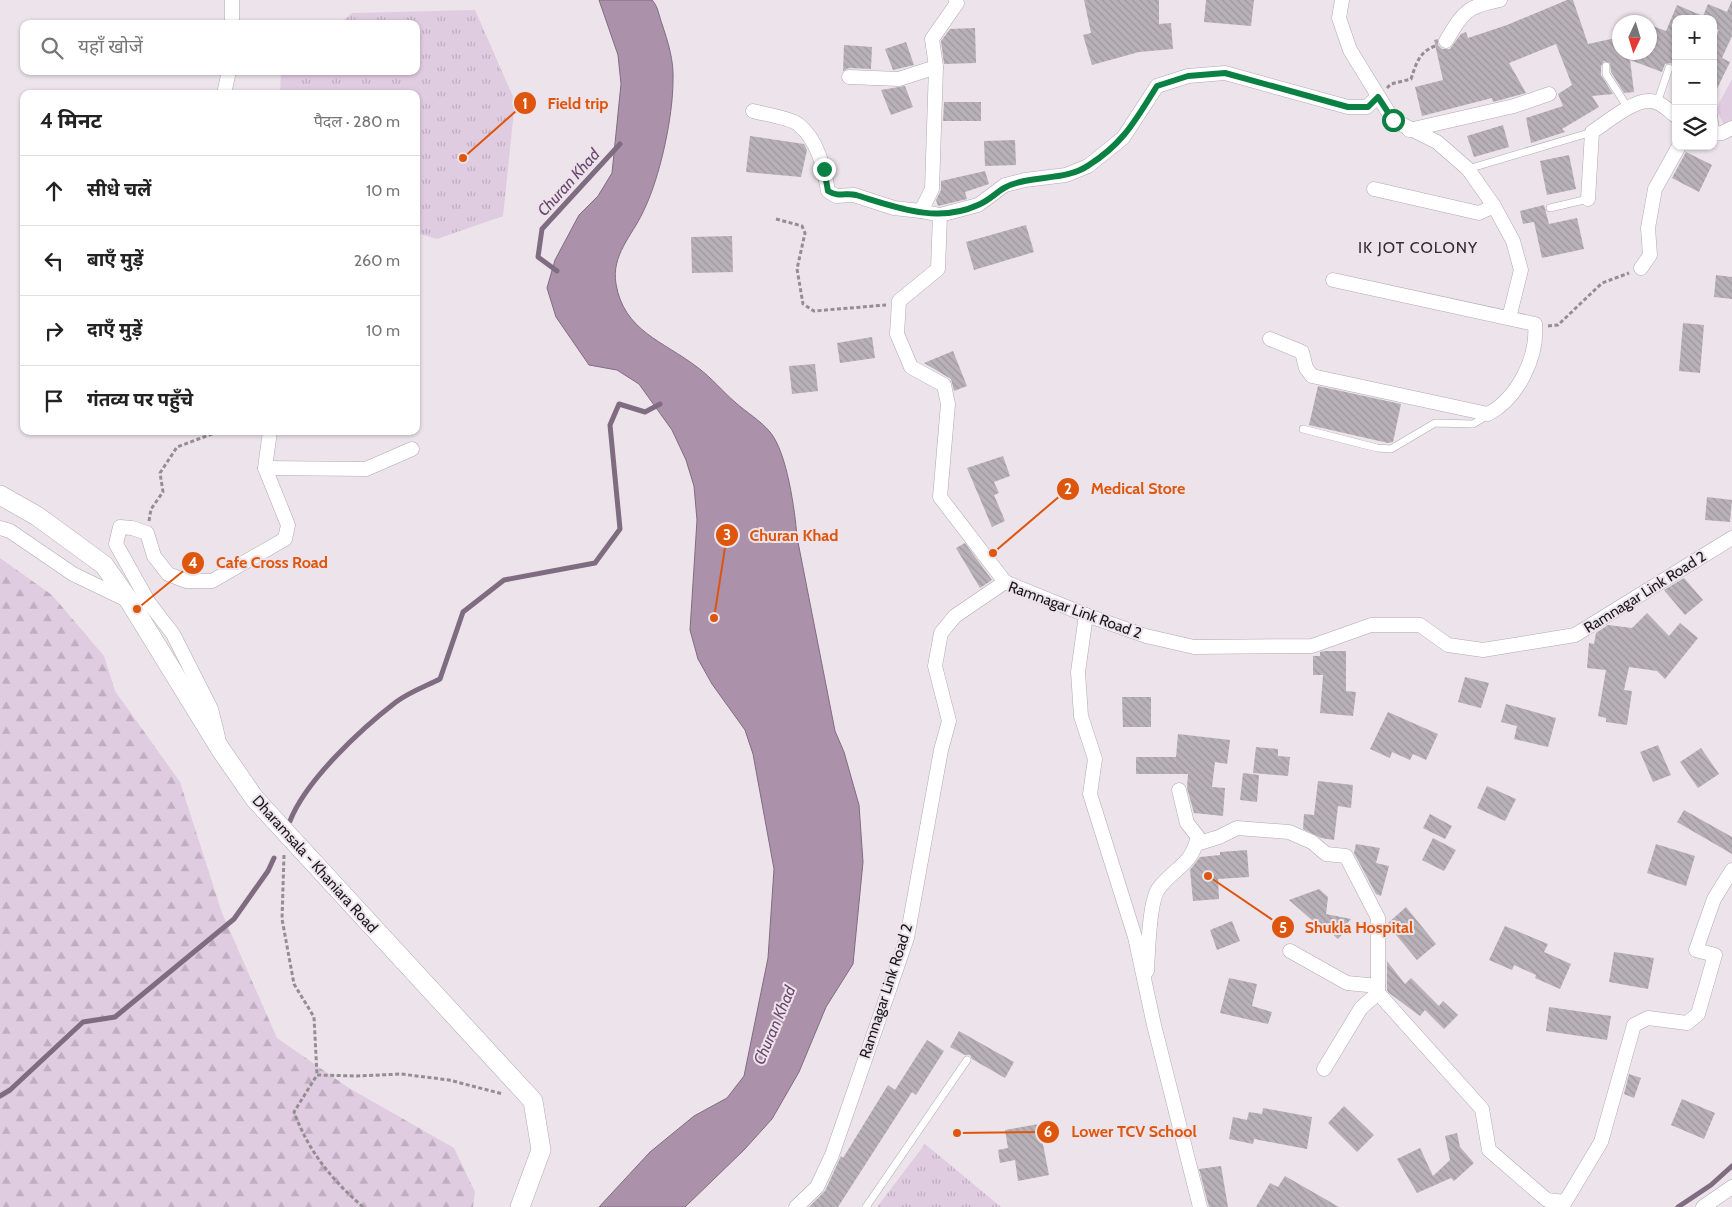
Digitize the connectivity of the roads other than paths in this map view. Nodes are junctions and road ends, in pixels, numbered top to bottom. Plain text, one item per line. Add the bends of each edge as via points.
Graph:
1 (232, 0) edge
2 (956, 0) edge
3 (1342, 0) edge
4 (1500, 0) edge
5 (232, 20) edge
6 (1446, 41) road end
7 (1606, 66) dead end
8 (936, 67) junction
9 (1669, 68) dead end
10 (227, 75) edge
11 (849, 77) dead end
12 (225, 90) edge
13 (1548, 94) dead end
14 (1378, 97) junction
15 (1657, 103) junction
16 (1628, 108) junction
17 (753, 111) dead end
18 (1672, 113) edge
19 (1732, 128) edge
20 (1409, 130) junction
21 (1592, 132) junction
22 (1717, 133) edge
23 (1677, 150) edge
24 (1468, 169) junction
25 (1374, 188) dead end
26 (1588, 199) joint
27 (1494, 206) junction
28 (1550, 208) dead end
29 (922, 211) junction
30 (940, 215) junction
31 (1641, 268) road end
32 (1333, 280) dead end
33 (1509, 318) junction
34 (1270, 339) dead end
35 (1488, 414) junction
36 (1303, 429) dead end
37 (269, 435) edge
38 (412, 449) dead end
39 (265, 468) junction
40 (0, 495) edge
41 (0, 528) edge
42 (1732, 538) edge
43 (1005, 582) junction
44 (130, 602) junction
45 (1086, 615) junction
46 (221, 750) junction
47 (1179, 790) dead end
48 (1196, 844) junction
49 (1732, 870) edge
50 (1290, 951) dead end
51 (1146, 987) junction
52 (1378, 989) junction
53 (967, 1060) dead end
54 (1324, 1069) dead end
55 (1732, 1187) edge
56 (520, 1207) edge
57 (796, 1207) edge
58 (866, 1207) edge
59 (1200, 1207) edge
60 (1703, 1207) edge

1 - 5 street
2 - 8 street via 932,39
3 - 14 street via 1339,18 1350,50
4 - 6 street via 1476,5 1461,15
7 - 16 lane via 1606,74
8 - 11 street via 899,79
8 - 29 street via 932,189
9 - 15 lane
10 - 12 street
13 - 20 street via 1514,106
14 - 20 street via 1393,120
14 - 30 street via 1368,107 1348,107 1225,73 1188,76 1157,86 1123,138 1088,166 1066,175 1005,186 978,205
15 - 16 street via 1648,100
15 - 18 street
16 - 21 street
17 - 29 street via 797,123 813,142 824,169 828,191 836,196 854,195 894,208
19 - 22 street
20 - 24 street via 1437,142
21 - 24 lane
21 - 26 street
23 - 31 street via 1654,189 1648,228 1650,255
24 - 27 street
25 - 27 street via 1479,213
26 - 28 lane
27 - 33 street via 1513,241 1521,270
29 - 30 street
30 - 43 street via 938,269 899,302 897,334 911,366 944,385 948,404 940,497
32 - 33 street
33 - 35 street via 1535,324 1536,339 1528,371 1498,409
34 - 35 street via 1302,352 1312,376
35 - 36 lane via 1473,424 1435,423 1390,449
37 - 39 street
38 - 39 street via 366,469
39 - 46 street via 288,525 285,539 212,581 186,581 168,574 154,556 147,533 120,527 116,544 149,603 173,634 211,709
40 - 44 street, Dharamsala - Khaniara Road via 37,516 104,565
41 - 44 street via 10,531 73,574
42 - 45 street, Ramnagar Link Road 2 via 1575,635 1483,650 1448,644 1420,625 1371,625 1312,646 1194,647 1146,636
43 - 45 street, Ramnagar Link Road 2
43 - 57 street, Ramnagar Link Road 2 via 955,616 941,633 935,666 949,722 941,750 907,938 832,1155 817,1187
44 - 46 street, Dharamsala - Khaniara Road
45 - 51 street via 1078,672 1081,716 1095,759 1090,794 1135,938
46 - 56 street, Dharamsala - Khaniara Road via 281,830 533,1101 541,1150
47 - 48 street via 1187,823 1198,837
48 - 51 street via 1194,853 1158,889 1149,937
48 - 52 street via 1237,828 1289,832 1312,842 1326,854 1346,856 1378,918
49 - 52 street via 1714,899 1696,950 1715,955 1698,1014 1687,1023 1648,1018 1634,1025 1601,1142 1566,1202 1547,1200 1489,1150 1482,1109
50 - 52 street via 1347,983
51 - 59 street
52 - 54 street via 1361,1008
53 - 58 lane
55 - 60 street

